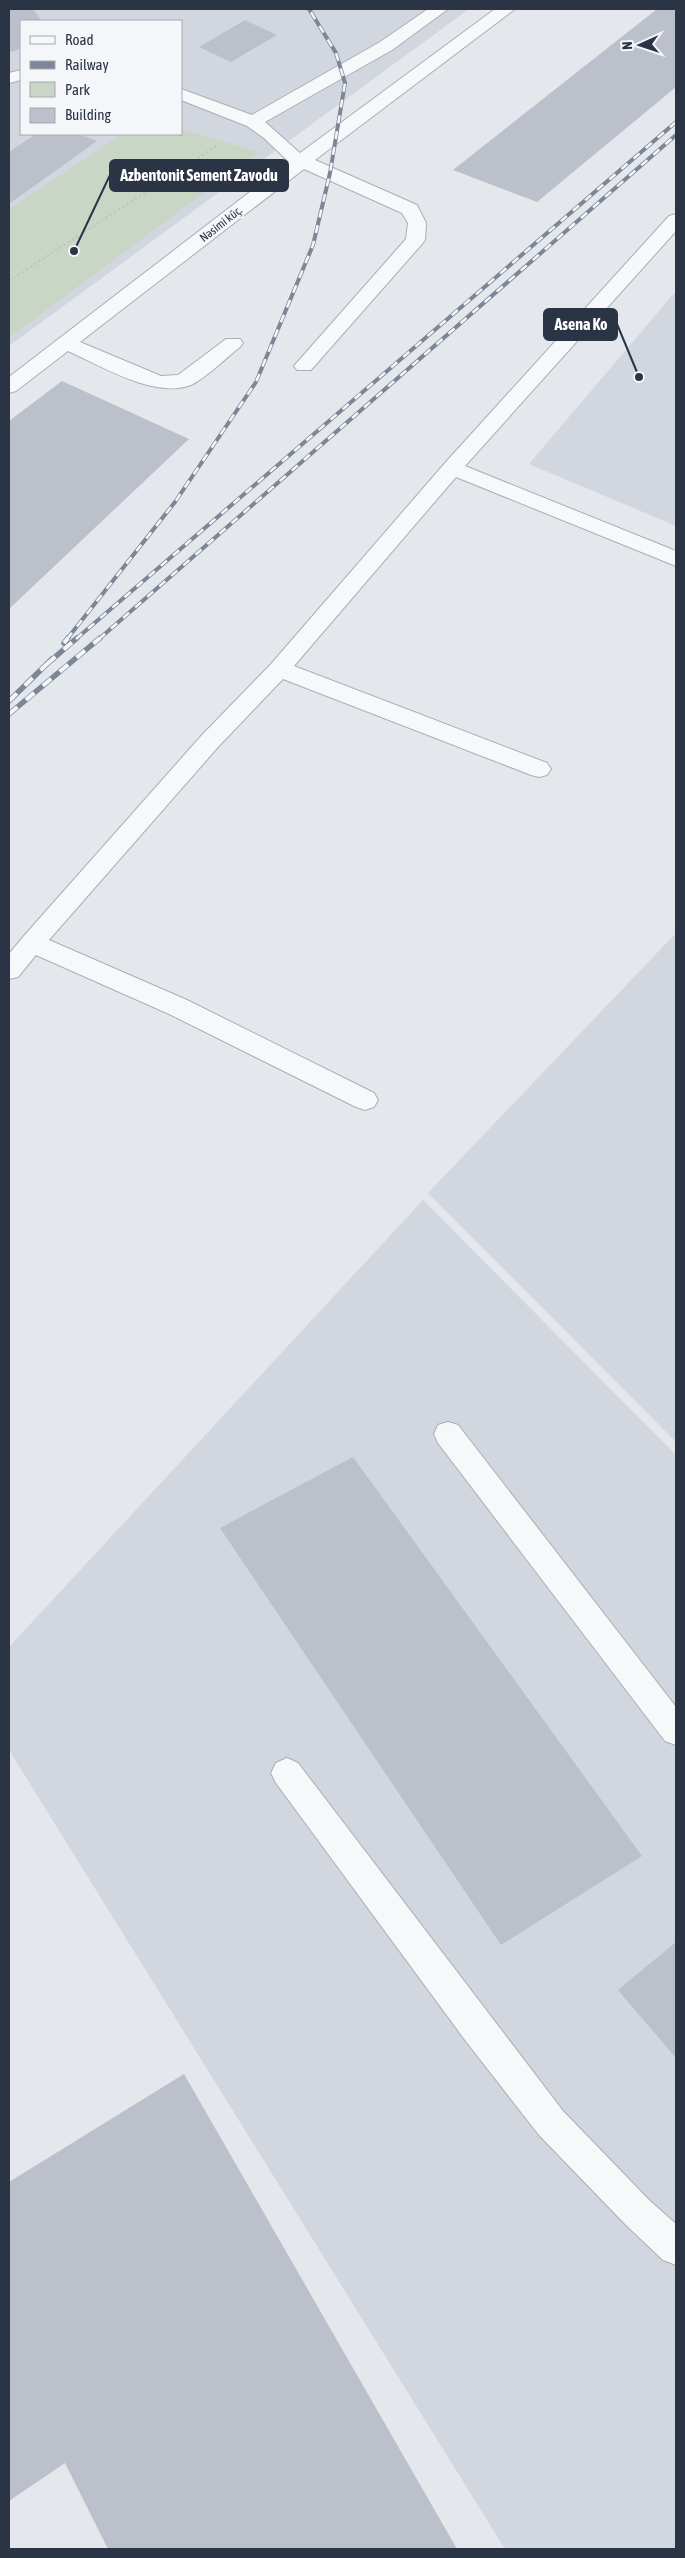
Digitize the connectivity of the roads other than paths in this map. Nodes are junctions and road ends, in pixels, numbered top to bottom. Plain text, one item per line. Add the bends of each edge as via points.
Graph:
1 (439, 9) edge
2 (506, 9) edge
3 (182, 94) edge
4 (252, 122) junction
5 (302, 161) junction
6 (676, 220) edge
7 (65, 343) junction
8 (233, 343) dead end
9 (304, 366) dead end
10 (9, 386) edge
11 (452, 468) junction
12 (676, 559) edge
13 (279, 669) junction
14 (538, 769) dead end
15 (32, 943) junction
16 (9, 970) edge
17 (365, 1100) dead end
18 (448, 1434) dead end
19 (676, 1731) edge
20 (287, 1773) dead end
21 (676, 2247) edge

1 - 4 street via 386,46
2 - 5 street, Nəsimi küç.
3 - 4 street
4 - 5 street
5 - 7 street, Nəsimi küç.
5 - 9 street via 410,210 417,223 414,240
6 - 11 street
7 - 8 street via 157,382 170,383 185,380
7 - 10 street, Nəsimi küç.
11 - 12 street
11 - 13 street
13 - 14 street
13 - 15 street via 210,741
15 - 16 street
15 - 17 street via 178,1008
18 - 19 street
20 - 21 street via 552,2123 638,2213

